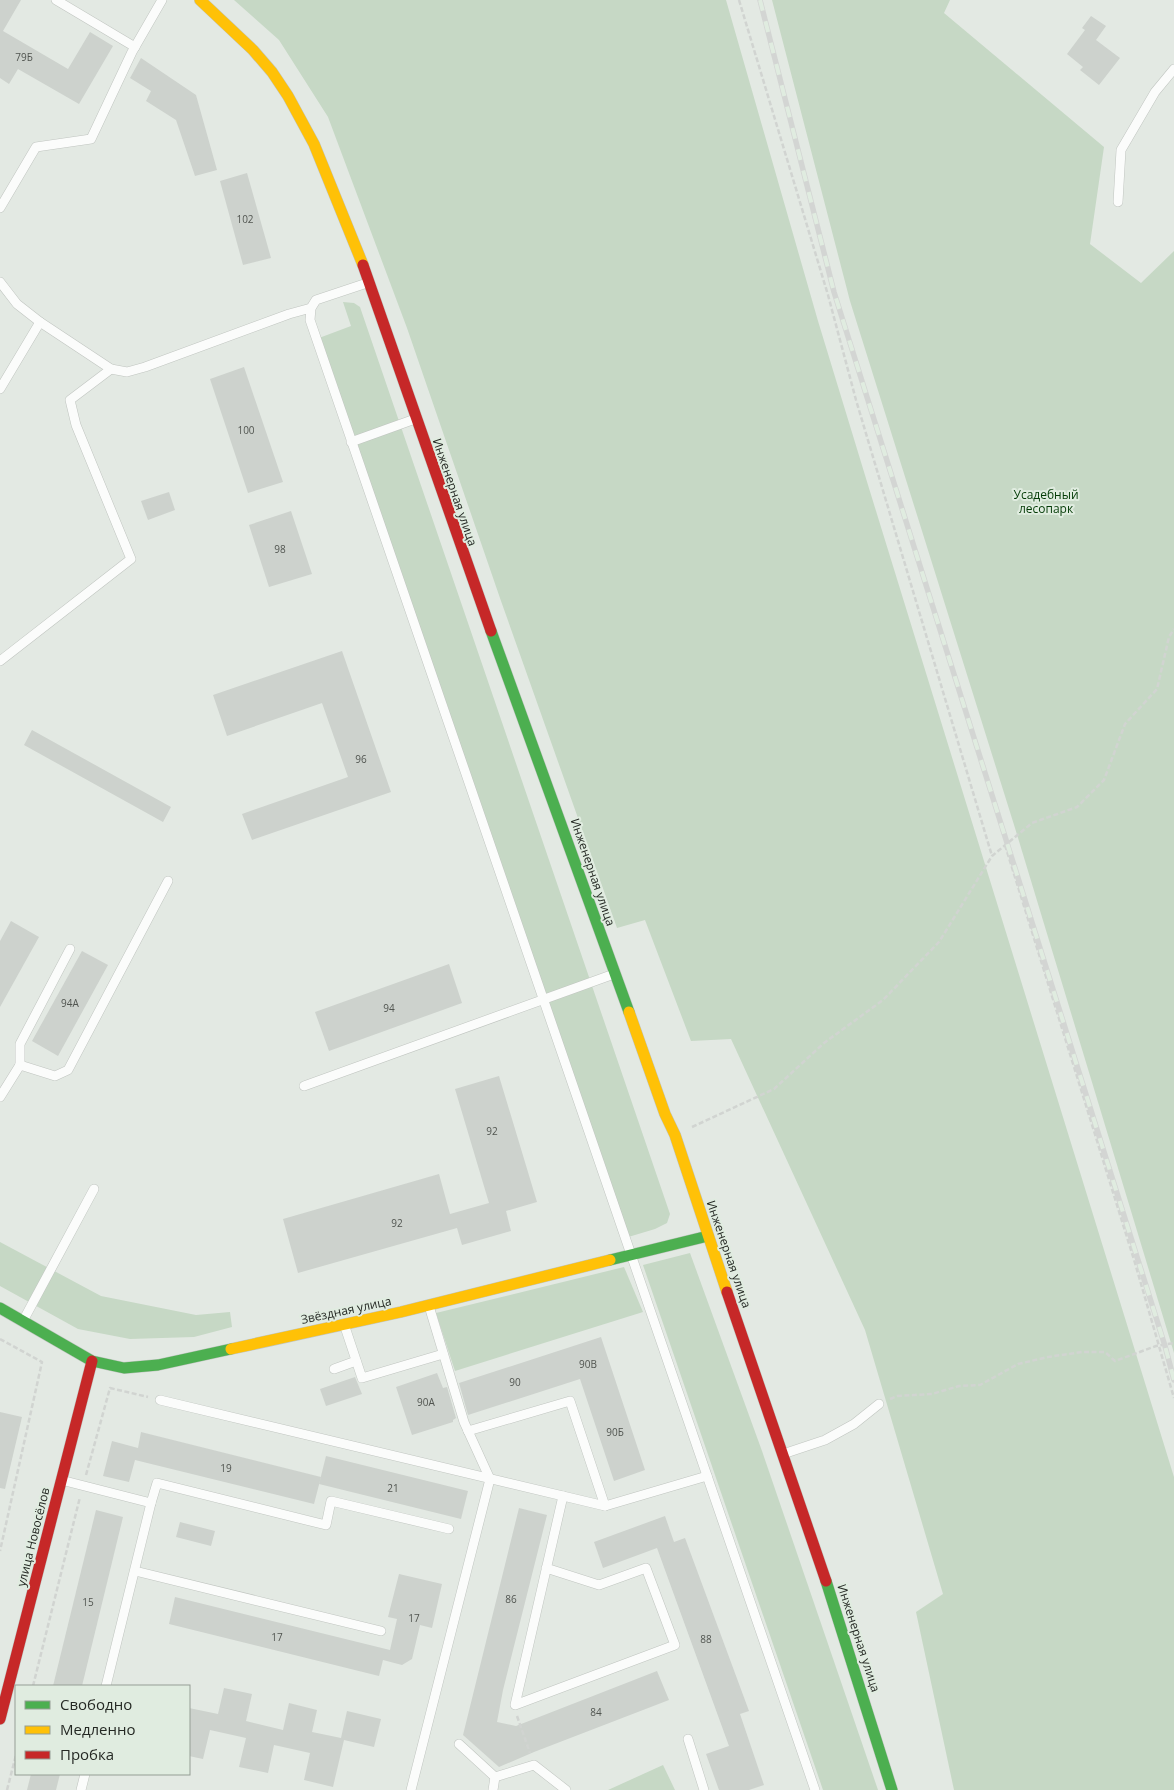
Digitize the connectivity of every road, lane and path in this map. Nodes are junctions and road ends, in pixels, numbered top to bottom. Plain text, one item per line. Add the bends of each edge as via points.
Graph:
1 (56, 0) edge
2 (162, 0) edge
3 (200, 0) edge
4 (739, 0) edge
5 (135, 47) junction
6 (1174, 69) edge
7 (1118, 202) dead end
8 (0, 208) edge
9 (0, 282) edge
10 (368, 283) junction
11 (311, 308) junction
12 (40, 322) junction
13 (111, 369) junction
14 (0, 389) edge
15 (415, 419) junction
16 (351, 442) junction
17 (1174, 629) edge
18 (0, 661) edge
19 (1005, 845) junction
20 (992, 856) junction
21 (168, 881) dead end
22 (70, 949) dead end
23 (614, 974) junction
24 (544, 999) junction
25 (20, 1065) junction
26 (304, 1086) dead end
27 (0, 1097) edge
28 (675, 1135) junction
29 (94, 1189) dead end
30 (708, 1236) junction
31 (632, 1254) junction
32 (428, 1305) junction
33 (0, 1308) edge
34 (22, 1321) junction
35 (344, 1324) junction
36 (0, 1339) edge
37 (1174, 1343) edge
38 (1160, 1345) junction
39 (444, 1354) junction
40 (92, 1361) junction
41 (356, 1361) junction
42 (334, 1369) dead end
43 (1174, 1398) edge
44 (160, 1400) joint
45 (879, 1404) joint
46 (468, 1431) junction
47 (783, 1454) junction
48 (707, 1476) junction
49 (490, 1479) junction
50 (61, 1480) junction
51 (83, 1486) junction
52 (563, 1496) junction
53 (151, 1503) junction
54 (605, 1506) junction
55 (449, 1529) dead end
56 (0, 1551) edge
57 (546, 1568) junction
58 (134, 1571) junction
59 (381, 1631) dead end
60 (33, 1685) edge
61 (106, 1685) edge
62 (515, 1705) junction
63 (0, 1719) edge
64 (688, 1739) dead end
65 (459, 1744) dead end
66 (15, 1759) edge
67 (534, 1765) junction
68 (85, 1775) edge
69 (495, 1777) junction
70 (8, 1790) edge
71 (81, 1790) edge
72 (411, 1790) edge
73 (493, 1790) edge
74 (566, 1790) edge
75 (704, 1790) edge
76 (815, 1790) edge
77 (892, 1790) edge

1 - 5 lane
2 - 5 lane
3 - 10 main road, Инженерная улица via 253,50 288,96 314,144 356,245
4 - 20 path
5 - 8 lane via 90,139 36,147
6 - 7 lane via 1155,92 1122,150
9 - 12 lane via 17,304
10 - 11 lane via 316,300
10 - 15 main road, Инженерная улица
11 - 13 lane via 146,367 127,372
11 - 16 lane via 310,320
12 - 13 lane
12 - 14 lane
13 - 18 lane via 70,400 76,426 131,560
15 - 16 lane
15 - 23 main road, Инженерная улица
16 - 24 lane
17 - 19 path via 1169,637 1157,689 1125,724 1104,780 1077,807 1032,823
19 - 20 path
19 - 38 path
20 - 28 path via 939,942 883,1000 824,1043 774,1090
21 - 25 lane via 68,1070 55,1076
22 - 25 lane via 20,1044
23 - 24 lane
23 - 28 main road, Инженерная улица via 664,1114
24 - 26 lane
24 - 31 lane
25 - 27 lane
28 - 30 main road, Инженерная улица
29 - 34 lane
30 - 31 main road, Звёздная улица
30 - 47 main road, Инженерная улица
31 - 32 main road, Звёздная улица
31 - 48 lane
32 - 35 main road, Звёздная улица
32 - 39 lane
33 - 34 main road, Звёздная улица
34 - 40 main road, Звёздная улица
35 - 40 main road, Звёздная улица via 158,1365 124,1368
35 - 41 lane
36 - 56 path via 42,1362
37 - 38 path
38 - 43 path
38 - 45 path via 1115,1361 1105,1352 1048,1357 1018,1364 980,1385 959,1386 932,1394 897,1396
39 - 41 lane via 362,1378
39 - 46 lane
40 - 50 main road, улица Новосёлов
41 - 42 lane
44 - 49 lane
44 - 51 path via 110,1388
45 - 47 lane via 854,1424 825,1440
46 - 49 lane
46 - 54 lane via 570,1401
47 - 77 main road, Инженерная улица
48 - 54 lane
48 - 76 lane
49 - 52 lane
49 - 72 lane
50 - 51 lane
50 - 63 main road, улица Новосёлов
51 - 53 lane
51 - 60 path
52 - 54 lane
52 - 57 lane
53 - 55 lane via 157,1484 326,1525 331,1501
53 - 58 lane
57 - 62 lane
57 - 62 lane via 599,1585 646,1568 675,1645
58 - 59 lane
58 - 61 lane
62 - 67 path
64 - 75 lane
65 - 69 lane
66 - 70 path
67 - 69 lane
67 - 74 lane
68 - 71 lane
69 - 73 lane

